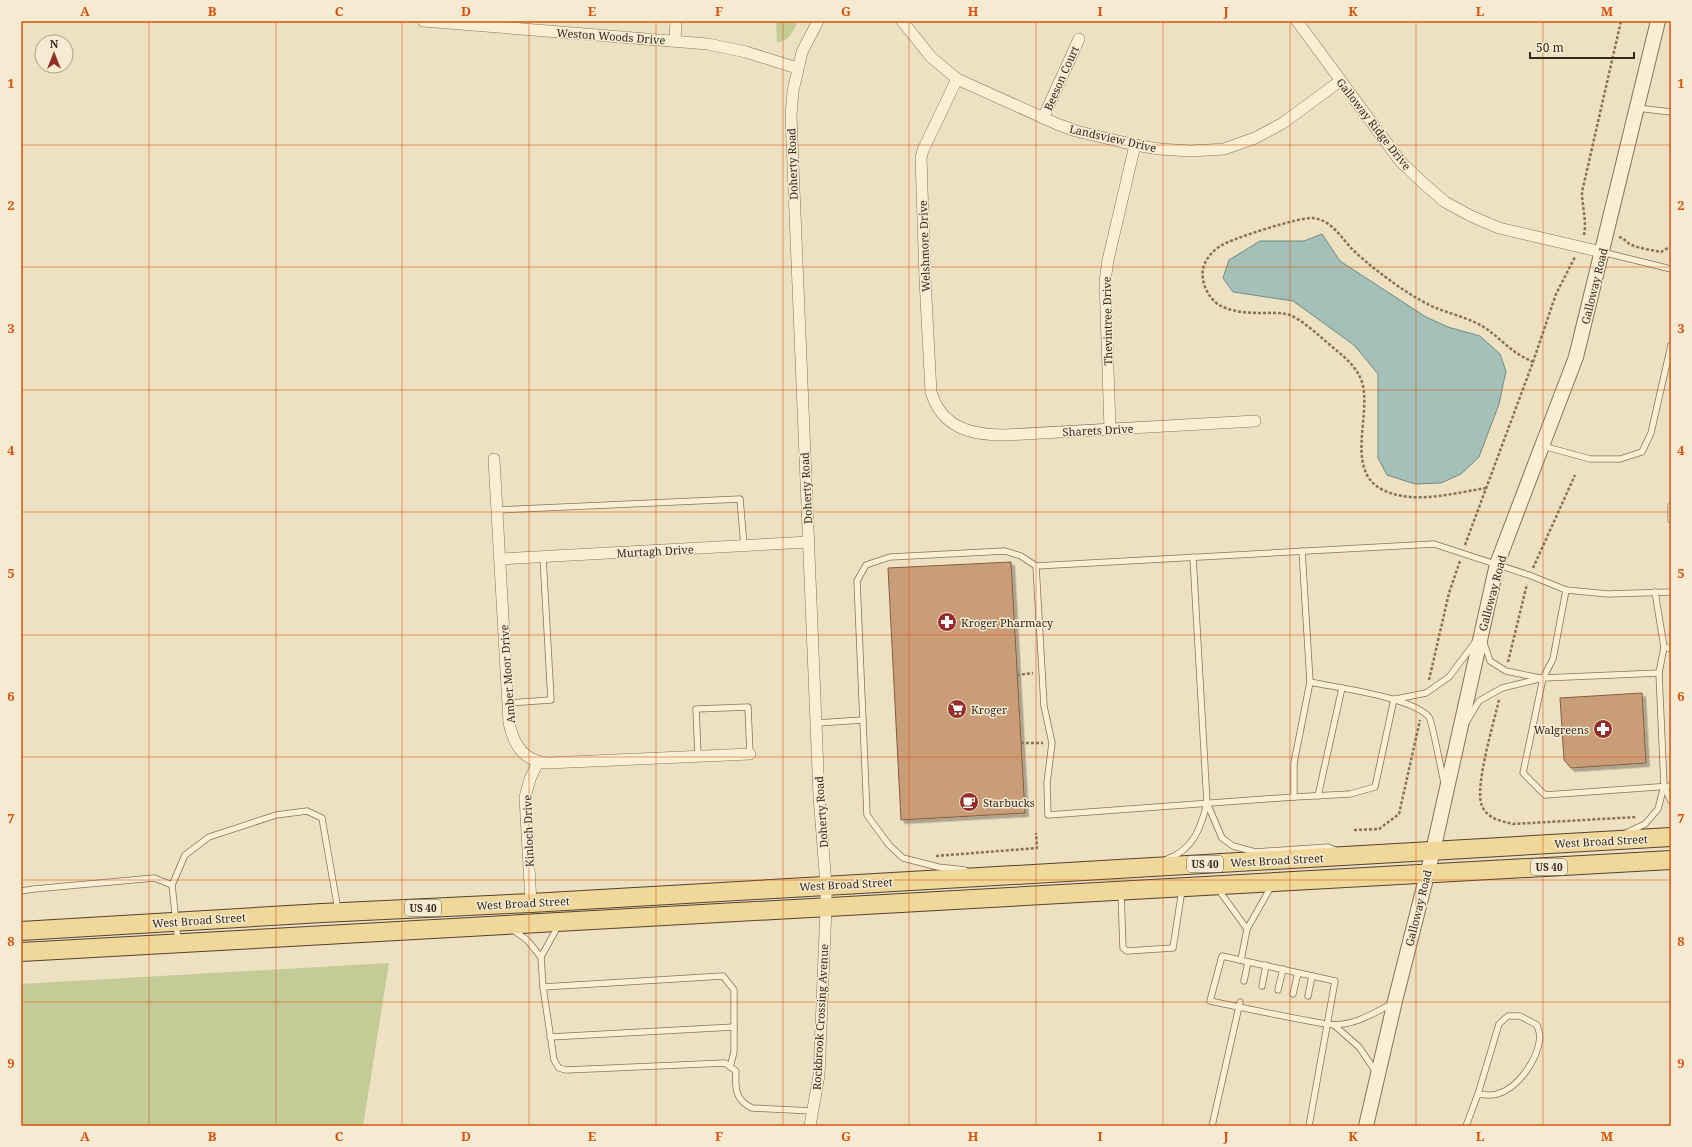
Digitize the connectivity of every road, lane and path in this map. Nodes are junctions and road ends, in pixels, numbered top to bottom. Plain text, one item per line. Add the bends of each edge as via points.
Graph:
1 (423, 21) edge
2 (676, 21) edge
3 (818, 21) edge
4 (902, 21) edge
5 (1297, 21) edge
6 (1621, 21) edge
7 (1658, 21) edge
8 (1079, 39) dead end
9 (675, 41) junction
10 (797, 68) junction
11 (957, 79) junction
12 (1340, 80) junction
13 (1637, 108) junction
14 (1671, 112) edge
15 (1043, 118) junction
16 (1135, 145) junction
17 (1606, 234) junction
18 (1580, 247) junction
19 (1671, 248) edge
20 (1602, 252) junction
21 (1671, 269) edge
22 (1671, 344) edge
23 (1533, 362) junction
24 (945, 417) joint
25 (1255, 421) dead end
26 (1110, 429) junction
27 (1543, 446) junction
28 (494, 459) dead end
29 (1486, 488) junction
30 (1671, 506) edge
31 (498, 510) junction
32 (1671, 520) edge
33 (809, 542) junction
34 (744, 546) junction
35 (1302, 551) junction
36 (1463, 552) junction
37 (543, 557) junction
38 (1193, 557) junction
39 (500, 559) junction
40 (1498, 564) junction
41 (1036, 566) junction
42 (1566, 590) junction
43 (1654, 592) junction
44 (1671, 592) edge
45 (1481, 634) junction
46 (1664, 647) junction
47 (1671, 649) edge
48 (1041, 672) junction
49 (1659, 673) junction
50 (1017, 675) dead end
51 (1544, 678) junction
52 (1310, 682) junction
53 (1342, 688) junction
54 (1426, 693) junction
55 (1394, 699) junction
56 (508, 703) junction
57 (1422, 712) junction
58 (863, 720) junction
59 (817, 724) junction
60 (1458, 737) junction
61 (1021, 743) dead end
62 (1052, 743) junction
63 (750, 754) joint
64 (698, 755) junction
65 (538, 762) junction
66 (1664, 786) junction
67 (1671, 786) edge
68 (1446, 793) junction
69 (1318, 796) junction
70 (1294, 797) junction
71 (1671, 801) edge
72 (1207, 803) junction
73 (1354, 830) dead end
74 (1036, 834) dead end
75 (1671, 837) edge
76 (1610, 841) junction
77 (1433, 851) junction
78 (934, 856) dead end
79 (1352, 856) junction
80 (1671, 860) edge
81 (1144, 867) junction
82 (1427, 874) junction
83 (1011, 875) junction
84 (1273, 882) junction
85 (172, 885) junction
86 (826, 885) junction
87 (1216, 885) junction
88 (1182, 887) junction
89 (1121, 890) junction
90 (21, 891) edge
91 (531, 903) junction
92 (826, 908) junction
93 (338, 912) junction
94 (176, 922) junction
95 (560, 922) junction
96 (506, 925) junction
97 (1247, 929) junction
98 (21, 931) edge
99 (178, 944) junction
100 (21, 952) edge
101 (541, 957) junction
102 (1241, 960) junction
103 (1248, 962) junction
104 (1266, 966) junction
105 (1283, 969) junction
106 (1298, 973) junction
107 (1312, 976) junction
108 (1244, 982) dead end
109 (1262, 986) dead end
110 (543, 987) junction
111 (1278, 990) dead end
112 (1293, 994) dead end
113 (1308, 996) dead end
114 (1395, 1001) junction
115 (1239, 1004) junction
116 (1326, 1024) junction
117 (1334, 1025) junction
118 (734, 1027) junction
119 (550, 1037) junction
120 (730, 1067) junction
121 (1378, 1075) junction
122 (1478, 1094) junction
123 (813, 1111) junction
124 (810, 1126) edge
125 (1212, 1126) edge
126 (1308, 1126) edge
127 (1366, 1126) edge
128 (1466, 1126) edge

1 - 9 street, Weston Woods Drive
2 - 9 street
3 - 10 street, Doherty Road
4 - 11 street, Landsview Drive via 931,57
5 - 12 street, Galloway Ridge Drive
6 - 18 path via 1582,192 1586,228
7 - 13 street, Galloway Road
8 - 15 street, Beeson Court
9 - 10 street, Weston Woods Drive via 708,44 746,52
10 - 33 street, Doherty Road via 791,116
11 - 15 street, Landsview Drive
11 - 24 street, Welshmore Drive via 923,150 921,166 931,392 933,400
12 - 16 street, Landsview Drive via 1283,123 1254,138 1224,149 1191,151
12 - 18 street, Galloway Ridge Drive via 1400,161 1445,202 1499,228
13 - 14 lane
13 - 17 street, Galloway Road
15 - 16 street, Landsview Drive via 1076,131
16 - 26 street, Thevintree Drive via 1105,281
17 - 19 path via 1623,238 1632,245 1661,252
17 - 20 street, Galloway Road
18 - 20 street, Galloway Ridge Drive
18 - 23 path via 1556,294
20 - 21 lane
20 - 27 street, Galloway Road via 1576,357
22 - 27 lane via 1651,433 1642,452 1620,459 1590,459
23 - 29 path
23 - 29 path via 1515,352 1482,326 1416,297 1372,266 1353,250 1337,231 1314,218 1298,220 1222,245 1209,255 1204,264 1204,286 1218,304 1233,311 1278,312 1301,321 1357,370 1364,396 1361,453 1364,469 1372,482 1383,490 1417,497
24 - 26 street, Sharets Drive via 961,429 988,435
25 - 26 street, Sharets Drive
27 - 40 street, Galloway Road
28 - 31 street, Amber Moor Drive
29 - 36 path
30 - 32 lane
31 - 34 lane via 740,499
31 - 39 street, Amber Moor Drive
33 - 34 street, Murtagh Drive
33 - 59 street, Doherty Road
34 - 37 street, Murtagh Drive
35 - 36 lane via 1434,544
35 - 38 lane
35 - 52 lane
36 - 40 lane
36 - 54 path via 1449,593
37 - 39 street, Murtagh Drive
37 - 56 lane via 551,700
38 - 41 lane
38 - 72 lane
39 - 56 street, Amber Moor Drive
40 - 42 lane
40 - 45 street, Galloway Road
41 - 48 lane
41 - 58 lane via 1021,556 1005,551 890,557 866,565 857,581
42 - 43 lane via 1608,594
42 - 51 lane via 1553,659
43 - 44 lane
43 - 46 lane
45 - 51 lane via 1490,661 1506,671
45 - 54 lane via 1449,677
45 - 60 street, Galloway Road
46 - 47 lane
46 - 49 lane
48 - 50 path
48 - 62 lane via 1044,706
49 - 51 lane
49 - 66 lane
51 - 60 lane via 1502,688 1479,701
51 - 66 lane via 1523,774 1545,795
52 - 53 lane
52 - 70 lane via 1294,763
53 - 55 lane
53 - 69 lane
54 - 55 lane
55 - 57 lane
55 - 69 lane via 1375,787 1350,794
56 - 65 street, Amber Moor Drive via 513,740 526,756
57 - 68 lane via 1430,718
57 - 73 path via 1399,814 1379,829
58 - 59 lane
58 - 83 lane via 867,815 889,845 903,858 938,867
59 - 86 street, Doherty Road via 819,796
60 - 68 street, Galloway Road
61 - 62 path
62 - 72 lane via 1047,783 1048,815
63 - 64 street
63 - 64 lane via 748,708 733,708 696,709
64 - 65 street
65 - 91 street, Kinloch Drive via 525,797
66 - 67 lane
66 - 71 lane
66 - 76 lane via 1658,809 1645,824
68 - 77 street, Galloway Road
69 - 70 lane
70 - 72 lane
72 - 79 lane via 1222,838 1233,846 1255,852 1328,847
72 - 81 lane via 1196,837 1176,856
74 - 78 path via 1037,848
75 - 76 main road, West Broad Street / US 40
76 - 77 main road, West Broad Street / US 40
77 - 79 main road, West Broad Street / US 40
77 - 82 street, Galloway Road
79 - 81 main road, West Broad Street / US 40
80 - 82 main road, West Broad Street / US 40
81 - 83 main road, West Broad Street / US 40
82 - 84 main road, West Broad Street / US 40
82 - 114 street, Galloway Road
83 - 86 main road, West Broad Street / US 40
84 - 87 main road, West Broad Street / US 40
84 - 97 lane
85 - 90 lane via 154,878
85 - 93 lane via 185,855 209,837 276,815 307,810 322,818
85 - 94 lane
86 - 91 main road, West Broad Street / US 40
86 - 92 street, Doherty Road
87 - 88 main road, West Broad Street / US 40
87 - 97 lane
88 - 89 main road, West Broad Street / US 40
88 - 89 lane via 1172,948 1127,951 1123,948
89 - 92 main road, West Broad Street / US 40
91 - 93 main road, West Broad Street / US 40
92 - 95 main road, West Broad Street / US 40
92 - 123 street, Rockbrook Crossing Avenue via 819,1076
93 - 94 main road, West Broad Street / US 40
94 - 98 main road, West Broad Street / US 40
94 - 99 lane
95 - 96 main road, West Broad Street / US 40
95 - 101 lane
96 - 99 main road, West Broad Street / US 40
96 - 101 lane via 527,940
97 - 102 lane
99 - 100 main road, West Broad Street / US 40
101 - 110 lane
102 - 103 lane
102 - 115 lane via 1222,956 1210,1001
103 - 104 lane
103 - 108 lane
104 - 105 lane
104 - 109 lane
105 - 106 lane
105 - 111 lane
106 - 107 lane
106 - 112 lane
107 - 113 lane
107 - 116 lane via 1335,980
110 - 118 lane via 723,976 734,990
110 - 119 lane
114 - 117 lane via 1364,1019
114 - 121 street, Galloway Road
115 - 116 lane
115 - 125 lane
116 - 117 lane
116 - 126 lane
117 - 121 lane via 1359,1047
118 - 119 lane
118 - 120 lane via 734,1052
119 - 120 lane via 554,1060 559,1068 566,1070 725,1062
120 - 123 lane via 736,1071 735,1090 743,1104 752,1108
121 - 127 street, Galloway Road
122 - 122 lane via 1499,1024 1508,1016 1520,1016 1537,1025 1540,1036 1536,1053 1522,1079 1496,1095
122 - 128 lane
123 - 124 street, Rockbrook Crossing Avenue

